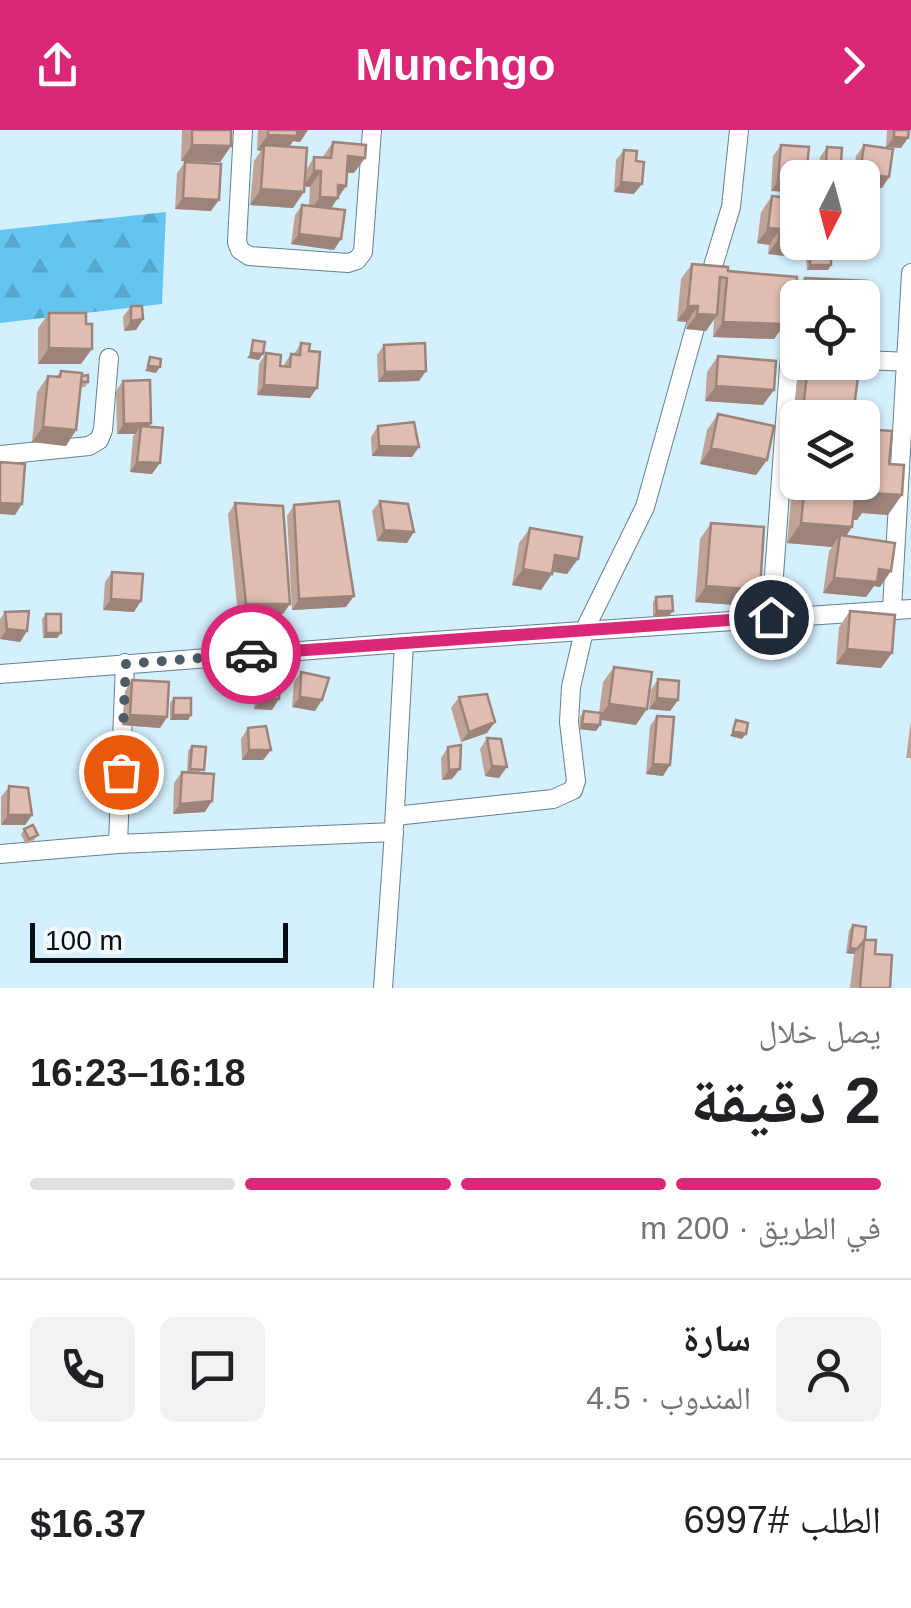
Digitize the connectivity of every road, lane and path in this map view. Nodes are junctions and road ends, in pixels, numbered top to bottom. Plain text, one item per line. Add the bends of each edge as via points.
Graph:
1 (243, 130) edge
2 (372, 130) edge
3 (739, 130) edge
4 (911, 273) edge
5 (109, 358) dead end
6 (880, 361) edge
7 (909, 362) edge
8 (788, 380) edge
9 (0, 455) edge
10 (902, 609) edge
11 (771, 617) junction
12 (584, 630) junction
13 (404, 642) junction
14 (126, 664) junction
15 (0, 674) edge
16 (394, 824) junction
17 (118, 844) junction
18 (0, 854) edge
19 (384, 988) edge

1 - 2 street via 240,250 348,264 362,252
3 - 12 street via 731,207 646,507
4 - 7 street
5 - 9 street via 99,440
6 - 7 street
7 - 10 street
8 - 11 street
10 - 11 street
11 - 12 street
12 - 13 street
12 - 16 street via 571,687 573,790 553,799 474,805
13 - 14 street
13 - 16 street
14 - 15 street
14 - 17 street
16 - 17 street
16 - 19 street
17 - 18 street

